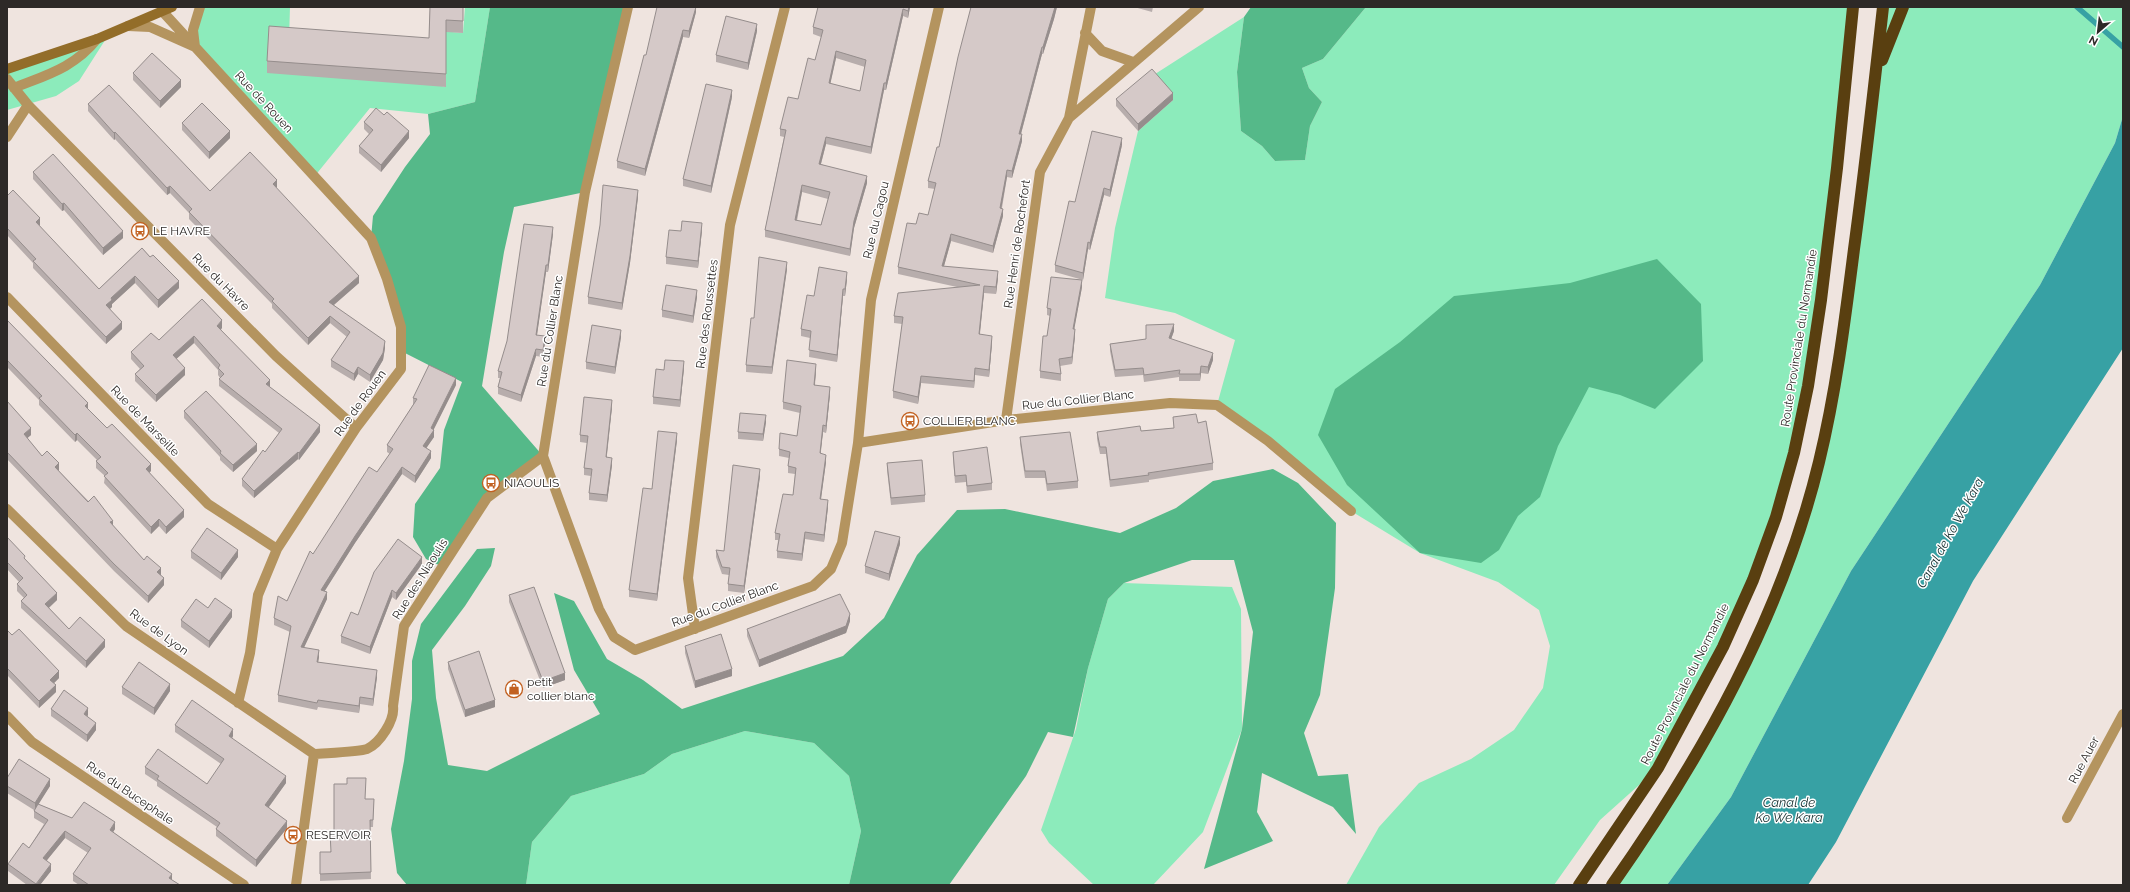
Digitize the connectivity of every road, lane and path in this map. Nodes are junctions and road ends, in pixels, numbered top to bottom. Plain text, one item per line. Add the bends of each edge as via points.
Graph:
1 (200, 7) edge
2 (628, 7) edge
3 (785, 7) edge
4 (939, 7) edge
5 (1090, 7) edge
6 (1199, 7) edge
7 (1853, 7) edge
8 (1883, 7) edge
9 (1903, 7) edge
10 (168, 9) edge
11 (128, 26) junction
12 (1085, 33) junction
13 (97, 39) junction
14 (195, 47) junction
15 (1134, 62) junction
16 (7, 68) edge
17 (1876, 74) junction
18 (7, 79) edge
19 (14, 88) junction
20 (28, 105) junction
21 (1069, 118) junction
22 (7, 137) edge
23 (7, 297) edge
24 (1006, 420) junction
25 (356, 428) junction
26 (858, 442) junction
27 (543, 456) junction
28 (7, 510) edge
29 (1351, 511) dead end
30 (276, 549) junction
31 (695, 629) junction
32 (238, 703) junction
33 (2123, 714) edge
34 (7, 716) edge
35 (314, 754) junction
36 (2067, 818) dead end
37 (244, 885) edge
38 (296, 885) edge
39 (1578, 885) edge
40 (1612, 885) edge

1 - 14 street via 194,30
2 - 27 street, Rue du Collier Blanc via 584,192
3 - 31 street, Rue des Roussettes via 730,225 688,578
4 - 26 street, Rue du Cagou via 871,300
5 - 12 street, Rue Henri de Rochefort
6 - 15 street
7 - 39 highway, Route Provinciale du Normandie via 1822,300 1794,453 1776,517 1753,580 1723,646 1669,748 1616,832
8 - 17 highway
9 - 17 highway
10 - 11 main road
10 - 14 street, Rue de Rouen
11 - 13 main road
11 - 14 street via 150,27
12 - 15 street via 1102,51
12 - 21 street, Rue Henri de Rochefort
13 - 16 main road
13 - 19 street via 87,52 69,66
14 - 25 street, Rue de Rouen via 371,238 388,279 401,326 401,369
15 - 21 street
17 - 40 highway via 1847,304 1834,385 1819,462 1799,527 1776,595 1747,660 1681,781
18 - 19 street, Rue du Havre
19 - 20 street, Rue du Havre
20 - 22 street
20 - 25 street, Rue du Havre via 276,356
21 - 24 street, Rue Henri de Rochefort via 1040,172
23 - 30 street, Rue de Marseille via 208,504
24 - 26 street, Rue du Collier Blanc
24 - 29 street, Rue du Collier Blanc via 1170,403 1217,405 1268,441
25 - 30 street, Rue de Rouen
26 - 31 street, Rue du Collier Blanc via 842,543 831,569 813,586
27 - 31 street, Rue du Collier Blanc via 599,609 614,637 635,650
27 - 35 street, Rue des Niaoulis via 487,498 404,626 394,713 386,732 367,748
28 - 32 street, Rue de Lyon via 126,626
30 - 32 street, Rue de Rouen via 258,595 250,653
32 - 35 street, Rue de Lyon
33 - 36 street, Rue Auer
34 - 37 street, Rue du Bucephale via 32,742
35 - 38 street

